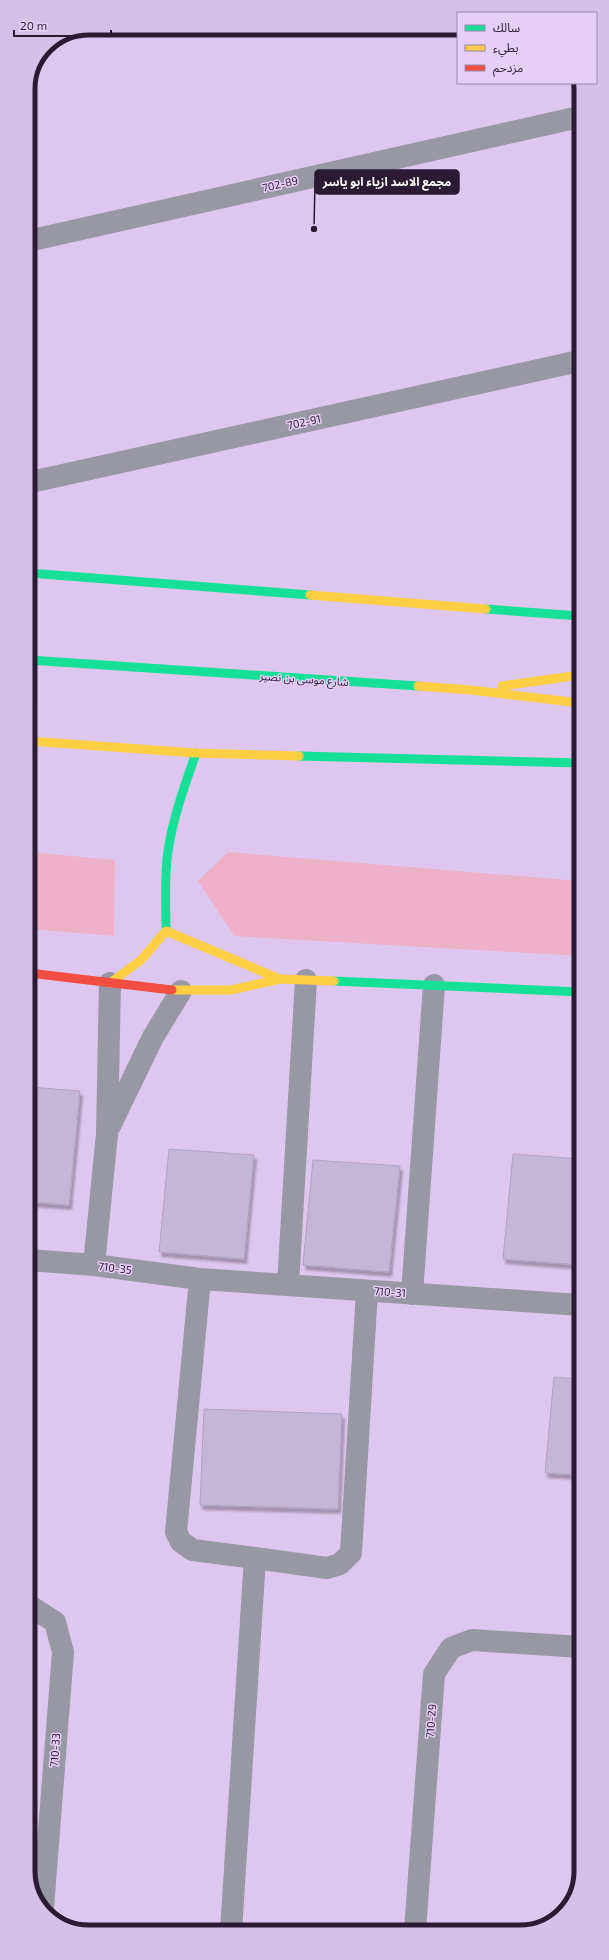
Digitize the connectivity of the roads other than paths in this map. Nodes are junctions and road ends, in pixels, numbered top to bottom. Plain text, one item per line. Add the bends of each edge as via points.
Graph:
1 (574, 118) edge
2 (35, 239) edge
3 (574, 362) edge
4 (35, 481) edge
5 (35, 574) edge
6 (574, 616) edge
7 (35, 660) edge
8 (574, 676) edge
9 (471, 690) junction
10 (574, 702) edge
11 (35, 742) edge
12 (196, 753) junction
13 (574, 763) edge
14 (166, 931) junction
15 (35, 974) edge
16 (280, 979) junction
17 (306, 980) junction
18 (110, 983) junction
19 (434, 985) junction
20 (181, 992) junction
21 (574, 992) edge
22 (107, 1134) junction
23 (35, 1260) edge
24 (94, 1265) junction
25 (200, 1279) junction
26 (288, 1285) junction
27 (367, 1291) junction
28 (412, 1294) junction
29 (574, 1305) edge
30 (255, 1558) junction
31 (35, 1609) edge
32 (574, 1647) edge
33 (44, 1900) edge
34 (231, 1925) edge
35 (415, 1925) edge

1 - 2 street, 702-89
3 - 4 street, 702-91
5 - 6 main road
7 - 9 main road, شارع موسى بن نصير
8 - 9 main road
9 - 10 main road, شارع موسى بن نصير
11 - 12 main road
12 - 13 main road
12 - 14 main road via 180,796 170,840
14 - 16 main road
14 - 18 main road via 142,961
15 - 18 main road
16 - 17 main road
16 - 20 main road via 231,990
17 - 19 main road
17 - 26 street
18 - 20 main road
18 - 22 street
19 - 21 main road
19 - 28 street
20 - 22 street via 153,1037
22 - 24 street
23 - 24 street, 710-35
24 - 25 street, 710-35
25 - 26 street, 710-31
25 - 30 street via 176,1532 181,1542 193,1550
26 - 27 street, 710-31
27 - 28 street, 710-31
27 - 30 street via 351,1553 340,1564 327,1568
28 - 29 street, 710-31
30 - 34 street
31 - 33 street, 710-33 via 55,1622 63,1652
32 - 35 street, 710-29 via 472,1640 451,1648 434,1674

